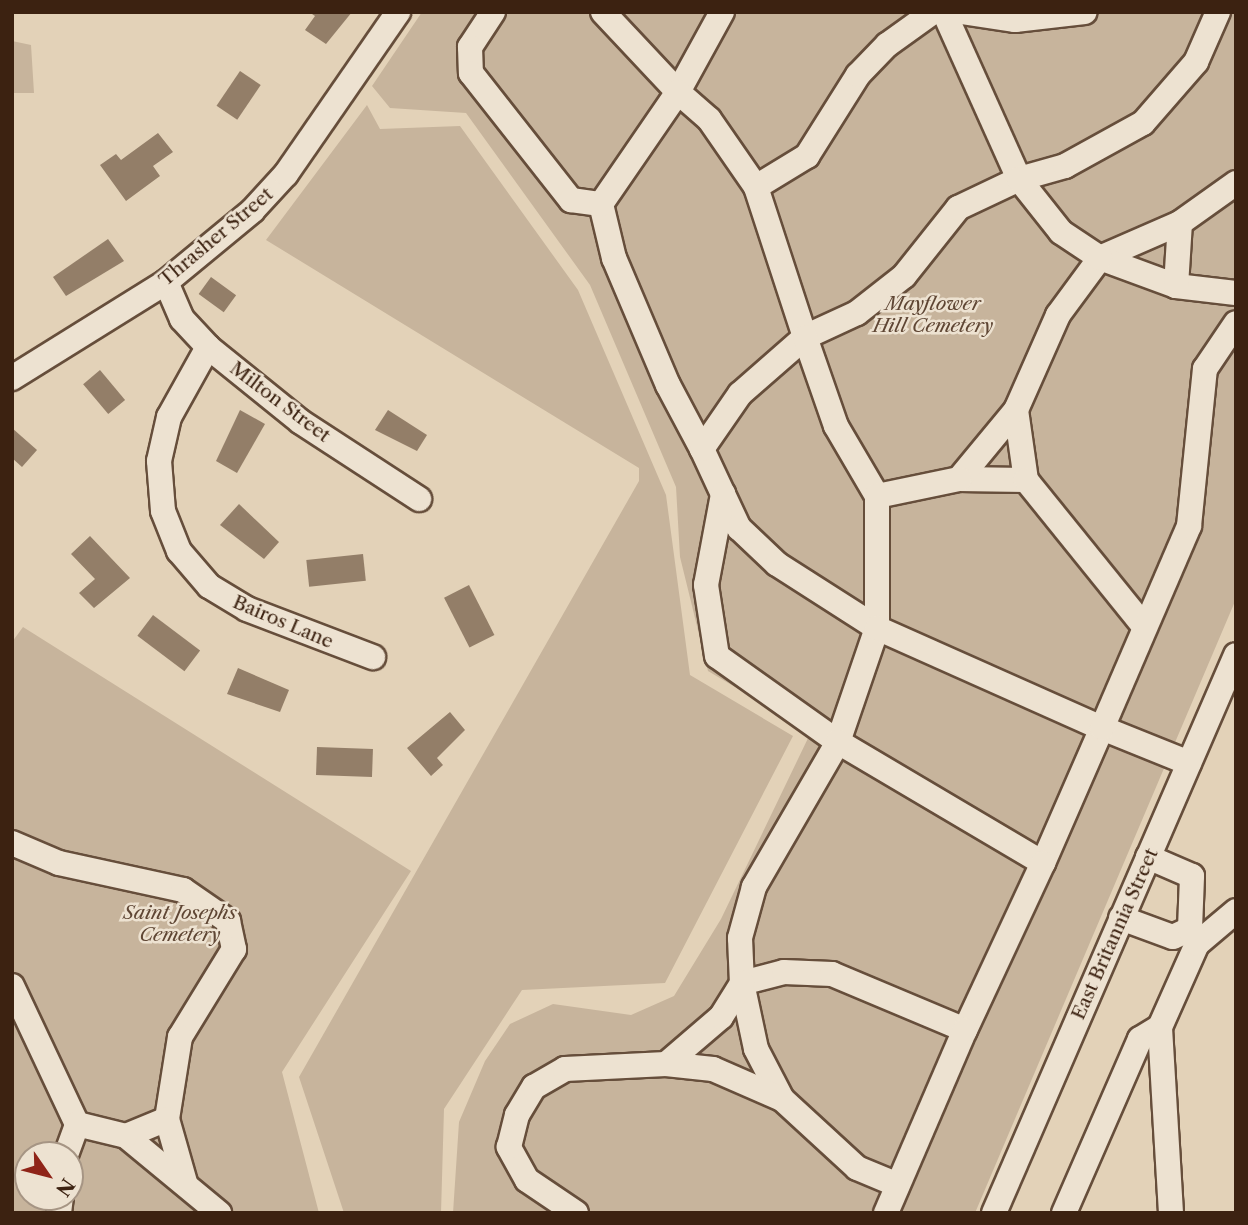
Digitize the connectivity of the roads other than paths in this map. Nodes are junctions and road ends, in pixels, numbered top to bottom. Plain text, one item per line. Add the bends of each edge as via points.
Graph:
1 (398, 12) edge
2 (493, 12) edge
3 (603, 12) edge
4 (722, 12) edge
5 (933, 12) edge
6 (944, 12) edge
7 (961, 12) edge
8 (1085, 12) edge
9 (1217, 12) edge
10 (678, 92) junction
11 (1019, 179) junction
12 (1236, 183) edge
13 (756, 187) junction
14 (601, 204) junction
15 (1180, 223) junction
16 (1100, 258) junction
17 (166, 282) junction
18 (1176, 286) junction
19 (1236, 293) edge
20 (1236, 323) edge
21 (805, 337) junction
22 (208, 346) junction
23 (12, 378) edge
24 (1016, 410) junction
25 (702, 449) junction
26 (959, 479) junction
27 (1026, 480) junction
28 (723, 494) junction
29 (877, 496) junction
30 (419, 499) dead end
31 (1144, 626) junction
32 (877, 628) junction
33 (1236, 654) edge
34 (373, 657) dead end
35 (1102, 728) junction
36 (838, 742) junction
37 (1189, 763) junction
38 (12, 843) edge
39 (1148, 857) junction
40 (1043, 863) junction
41 (1236, 911) edge
42 (1121, 918) junction
43 (1194, 936) junction
44 (742, 983) junction
45 (12, 986) edge
46 (1160, 1027) junction
47 (965, 1030) junction
48 (666, 1063) junction
49 (782, 1099) junction
50 (167, 1119) junction
51 (77, 1124) junction
52 (126, 1136) junction
53 (71, 1141) edge
54 (187, 1185) junction
55 (898, 1185) junction
56 (219, 1213) edge
57 (576, 1213) edge
58 (886, 1213) edge
59 (994, 1213) edge
60 (1064, 1213) edge
61 (1171, 1213) edge

1 - 17 street, Thrasher Street via 268,196
2 - 14 street via 470,47 471,73 571,200
3 - 10 street
4 - 10 street
5 - 13 street via 866,66 807,156
6 - 11 street
7 - 8 street via 1015,20
9 - 11 street via 1196,62 1143,123 1065,166
10 - 13 street via 709,119
10 - 14 street
11 - 16 street via 1061,232
11 - 21 street via 958,208 885,294
12 - 15 street
13 - 21 street
14 - 25 street via 609,245
15 - 16 street
15 - 18 street
16 - 18 street
16 - 24 street via 1058,315
17 - 22 street, Milton Street via 182,319
17 - 23 street, Thrasher Street
18 - 19 street
20 - 31 street via 1205,369 1189,526
21 - 25 street via 740,394
21 - 29 street via 836,426
22 - 30 street, Milton Street via 301,422
22 - 34 street, Bairos Lane via 169,417 159,461 163,511 179,551 209,586 247,610
24 - 26 street
24 - 27 street
25 - 28 street
26 - 27 street
26 - 29 street
27 - 31 street
28 - 32 street via 752,545
28 - 36 street via 706,585 717,656
29 - 32 street
31 - 35 street
32 - 35 street
32 - 36 street
33 - 37 street, East Britannia Street
35 - 37 street
35 - 40 street
36 - 40 street
36 - 44 street via 754,887 740,938
37 - 39 street, East Britannia Street
38 - 50 street via 59,863 183,890 228,920 234,949 180,1037
39 - 42 street, East Britannia Street
39 - 43 street via 1192,876
40 - 47 street
41 - 43 street
42 - 43 street via 1173,937
42 - 59 street, East Britannia Street
43 - 46 street
44 - 47 street via 784,972 832,974
44 - 48 street via 721,1017
44 - 49 street via 756,1049
45 - 51 street
46 - 60 street via 1140,1038
46 - 61 street
47 - 55 street
48 - 49 street via 713,1069
48 - 57 street via 565,1069 548,1074 525,1100 509,1147 516,1164 544,1195
49 - 55 street via 857,1168
50 - 52 street
50 - 54 street
51 - 52 street
51 - 53 street
52 - 54 street
54 - 56 street
55 - 58 street

